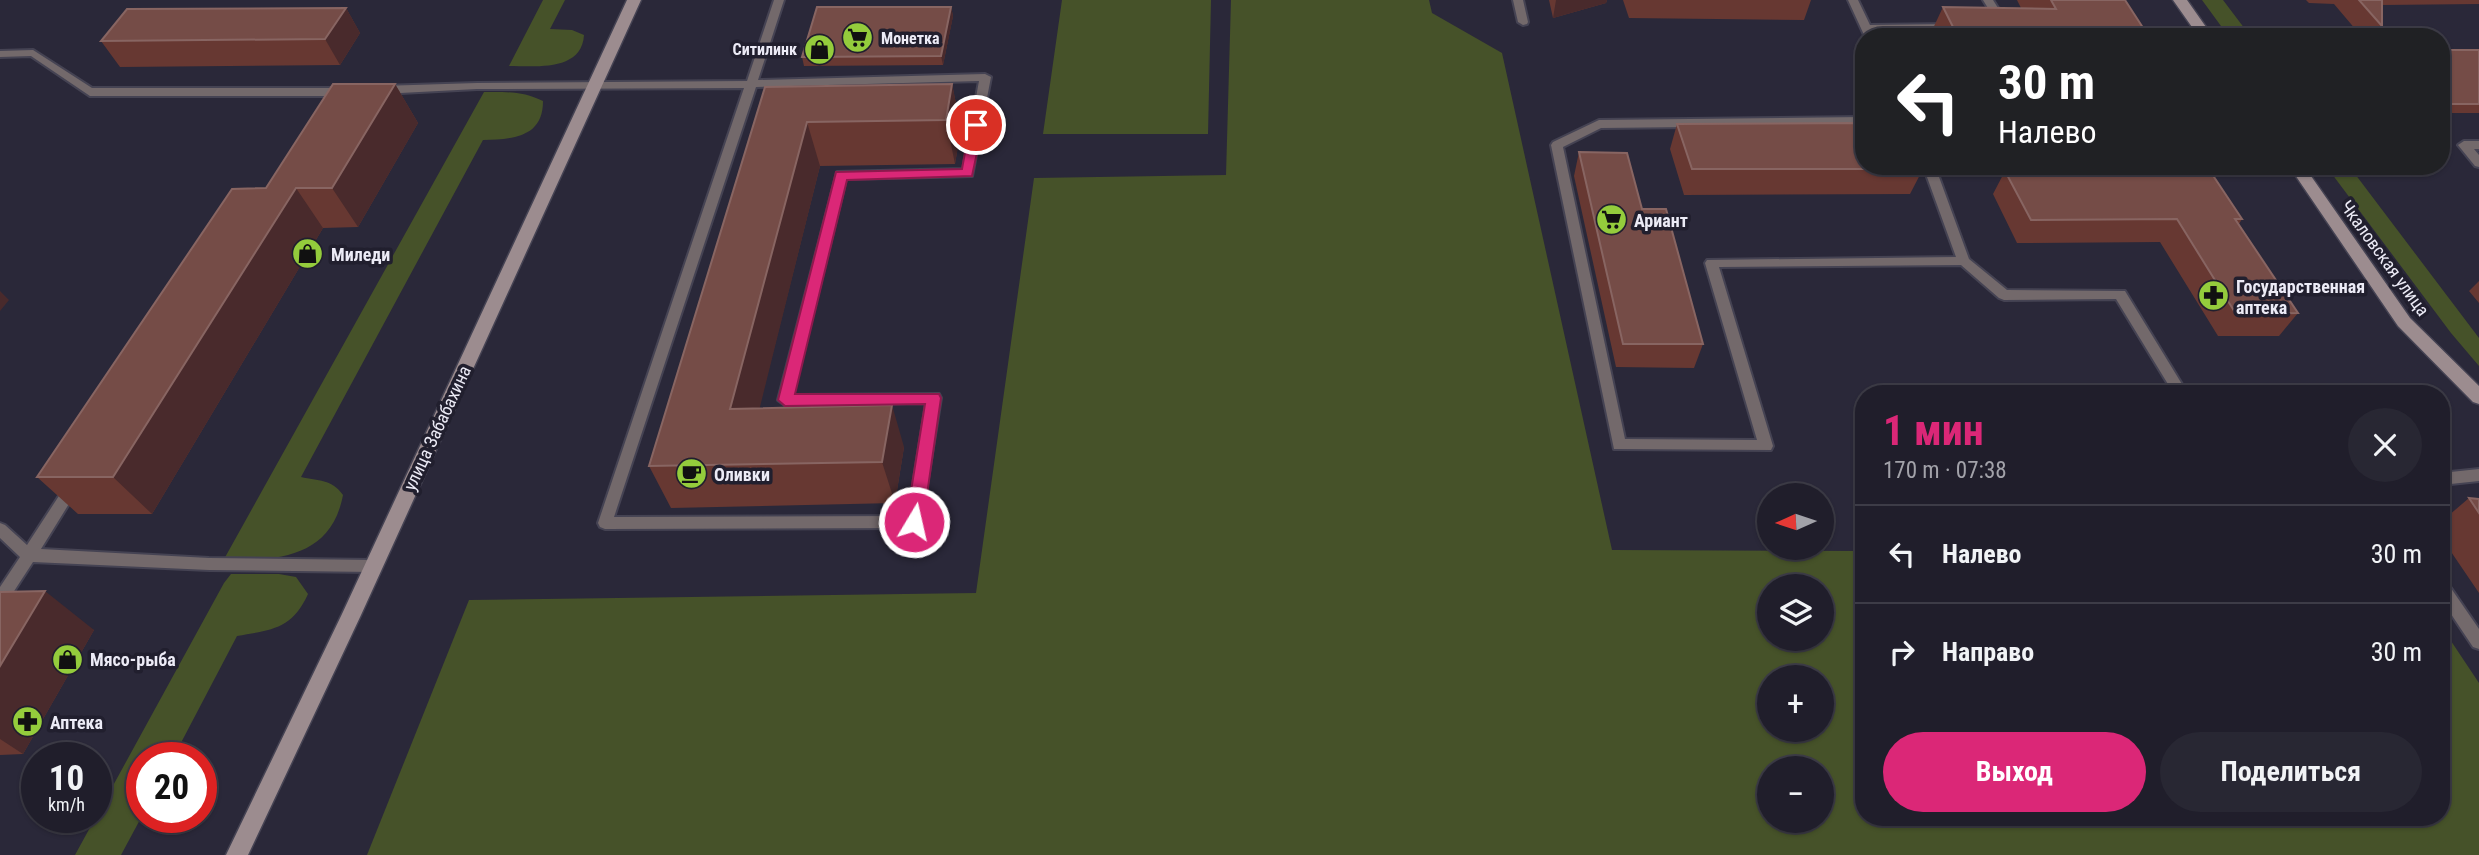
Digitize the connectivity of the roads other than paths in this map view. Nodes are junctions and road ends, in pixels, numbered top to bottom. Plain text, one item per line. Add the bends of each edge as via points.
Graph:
1 (634, 0) edge
2 (779, 0) edge
3 (1518, 0) edge
4 (1853, 0) edge
5 (1989, 0) edge
6 (2180, 0) edge
7 (1523, 22) dead end
8 (1963, 27) edge
9 (1991, 27) edge
10 (1867, 28) edge
11 (1944, 28) edge
12 (2200, 28) edge
13 (0, 54) edge
14 (751, 84) junction
15 (596, 85) junction
16 (370, 90) edge
17 (356, 91) edge
18 (1855, 121) edge
19 (2479, 145) edge
20 (2479, 163) edge
21 (1932, 175) edge
22 (2302, 175) edge
23 (1965, 261) junction
24 (2176, 385) edge
25 (2479, 397) edge
26 (80, 474) edge
27 (2479, 475) edge
28 (2450, 478) edge
29 (0, 529) edge
30 (29, 555) junction
31 (373, 566) junction
32 (2450, 599) edge
33 (0, 600) edge
34 (2479, 642) edge
35 (237, 855) edge

1 - 15 street, улица Забабахина
2 - 14 lane
3 - 7 lane
4 - 10 lane
5 - 9 lane via 2005,27
6 - 12 street
8 - 11 lane
13 - 17 lane via 33,53 90,92 326,98
14 - 14 lane via 985,77 968,173 841,175 785,400 933,398 914,522 605,523
14 - 15 lane
15 - 16 lane
15 - 31 street, улица Забабахина
18 - 23 lane via 1599,124 1557,145 1619,445 1766,446 1711,263
19 - 20 lane via 2464,145
21 - 23 lane
22 - 25 street, Чкаловская улица via 2404,322
23 - 24 lane via 2004,295 2120,294
26 - 30 lane
27 - 28 lane
29 - 30 lane
30 - 31 lane
30 - 33 lane
31 - 35 street, улица Забабахина
32 - 34 lane

